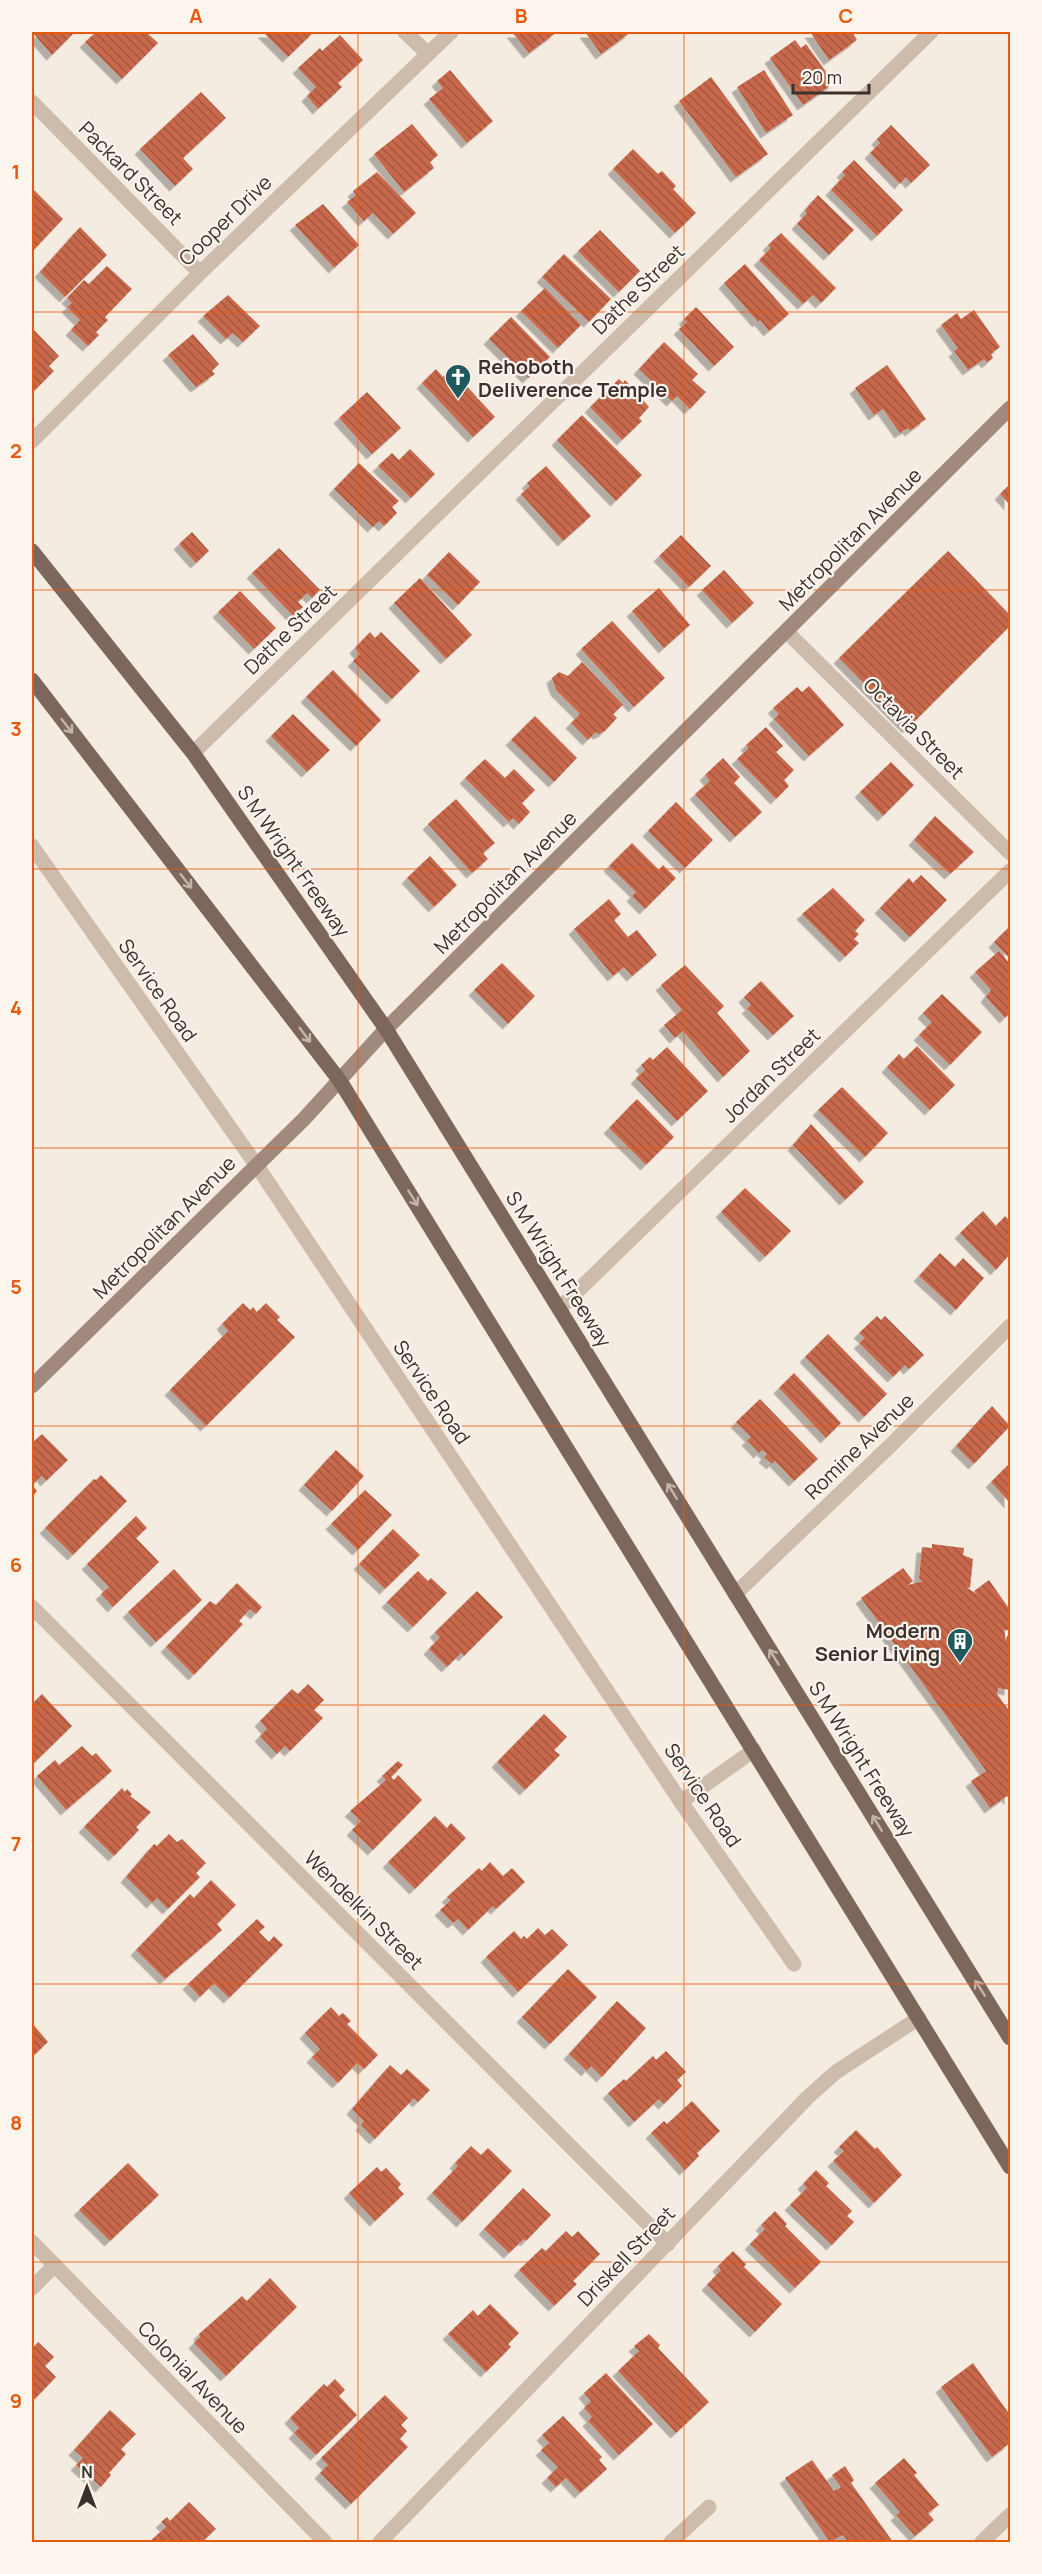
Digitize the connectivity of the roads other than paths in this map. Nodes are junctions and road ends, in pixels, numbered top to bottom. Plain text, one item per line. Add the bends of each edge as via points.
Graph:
1 (405, 32) edge
2 (451, 32) edge
3 (931, 32) edge
4 (428, 54) junction
5 (32, 102) edge
6 (200, 273) junction
7 (1011, 408) edge
8 (32, 441) edge
9 (32, 550) edge
10 (787, 632) junction
11 (32, 680) edge
12 (193, 753) junction
13 (32, 846) edge
14 (1011, 853) edge
15 (1011, 871) edge
16 (386, 1029) junction
17 (340, 1081) junction
18 (257, 1166) junction
19 (559, 1308) junction
20 (1011, 1326) edge
21 (32, 1386) edge
22 (735, 1594) junction
23 (32, 1607) edge
24 (754, 1750) junction
25 (681, 1802) junction
26 (794, 1964) dead end
27 (919, 2019) junction
28 (1011, 2038) edge
29 (1011, 2167) edge
30 (32, 2241) edge
31 (668, 2244) junction
32 (55, 2265) junction
33 (32, 2288) edge
34 (709, 2507) dead end
35 (1011, 2515) edge
36 (325, 2542) edge
37 (380, 2542) edge
38 (671, 2542) edge
39 (982, 2542) edge

1 - 4 street
2 - 4 street, Cooper Drive
3 - 12 street, Dathe Street
4 - 6 street, Cooper Drive
5 - 6 street, Packard Street
6 - 8 street, Cooper Drive
7 - 10 street, Metropolitan Avenue
9 - 12 main road, S M Wright Freeway
10 - 14 street, Octavia Street
10 - 16 street, Metropolitan Avenue
11 -> 17 main road
12 - 16 main road, S M Wright Freeway
13 - 18 street, Service Road
15 - 19 street, Jordan Street
16 - 17 street, Metropolitan Avenue
16 - 19 main road, S M Wright Freeway
17 - 18 street, Metropolitan Avenue
17 -> 24 main road
18 - 21 street, Metropolitan Avenue
18 - 25 street, Service Road
22 -> 19 main road, S M Wright Freeway
20 - 22 street, Romine Avenue
28 -> 22 main road, S M Wright Freeway
23 - 31 street, Wendelkin Street
24 - 25 street
24 - 27 main road
25 - 26 street, Service Road
27 - 29 main road
27 - 31 street, Driskell Street via 844,2066 808,2097
30 - 32 street, Colonial Avenue
31 - 37 street, Driskell Street
32 - 33 street
32 - 36 street, Colonial Avenue
34 - 38 street
35 - 39 street

